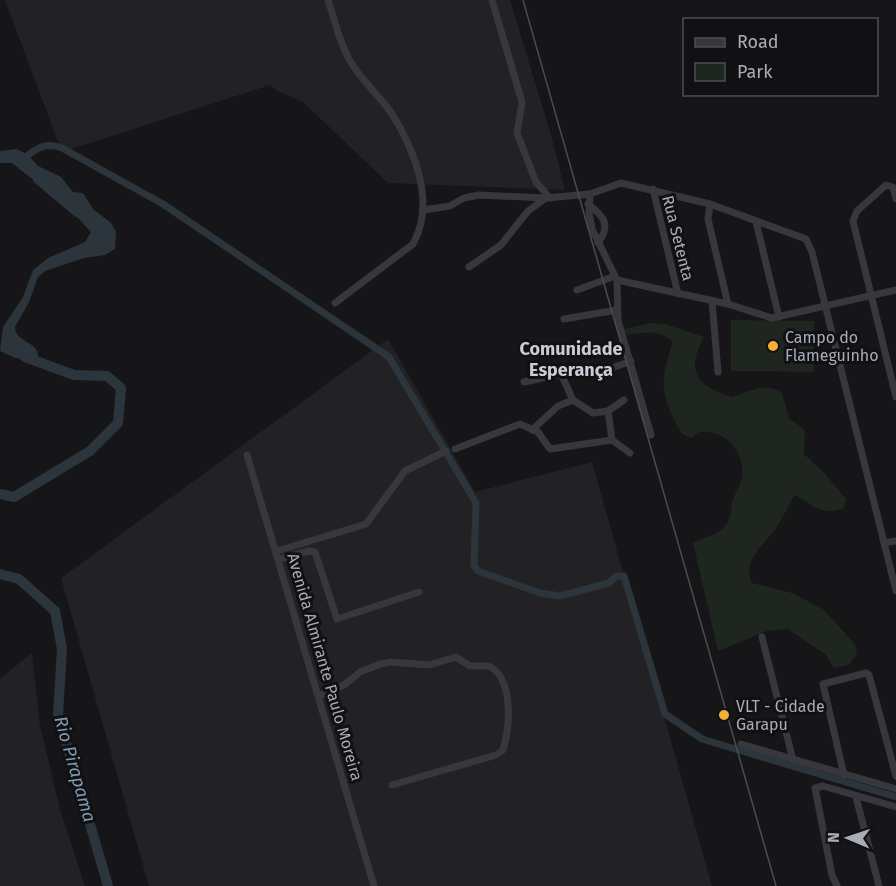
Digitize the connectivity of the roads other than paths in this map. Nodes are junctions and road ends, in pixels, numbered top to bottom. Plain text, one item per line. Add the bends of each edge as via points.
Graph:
1 (328, 0) edge
2 (492, 0) edge
3 (653, 189) junction
4 (590, 194) junction
5 (582, 195) junction
6 (548, 198) junction
7 (896, 199) edge
8 (710, 204) junction
9 (589, 206) junction
10 (423, 210) junction
11 (756, 222) junction
12 (598, 243) junction
13 (469, 267) dead end
14 (616, 278) junction
15 (577, 290) dead end
16 (896, 290) edge
17 (678, 294) junction
18 (870, 297) junction
19 (712, 301) junction
20 (335, 303) dead end
21 (728, 304) junction
22 (826, 308) junction
23 (617, 310) junction
24 (779, 317) junction
25 (564, 319) dead end
26 (631, 361) junction
27 (718, 372) dead end
28 (561, 374) junction
29 (524, 382) dead end
30 (896, 397) edge
31 (573, 400) junction
32 (624, 400) dead end
33 (608, 411) junction
34 (532, 430) junction
35 (651, 435) dead end
36 (612, 440) junction
37 (455, 449) dead end
38 (446, 451) dead end
39 (630, 453) dead end
40 (247, 456) dead end
41 (896, 541) edge
42 (884, 543) junction
43 (278, 555) junction
44 (896, 591) edge
45 (418, 592) dead end
46 (762, 637) dead end
47 (319, 696) junction
48 (741, 744) dead end
49 (793, 760) junction
50 (844, 776) junction
51 (896, 776) edge
52 (392, 784) dead end
53 (896, 789) edge
54 (856, 797) junction
55 (896, 807) edge
56 (374, 886) edge
57 (837, 886) edge
58 (879, 886) edge

1 - 10 street via 348,56 392,115 411,152 421,181
2 - 6 street via 522,102 517,134 536,182
3 - 4 street via 621,183
3 - 8 street
3 - 17 street, Rua Setenta
4 - 5 street
4 - 9 street
5 - 6 street
5 - 9 street
6 - 10 street via 479,195
6 - 13 street via 528,211 501,245
7 - 18 street via 889,184 854,214
8 - 11 street
8 - 21 street via 710,229
9 - 12 street
9 - 12 street via 603,216 606,225
10 - 20 street via 420,232 413,244
11 - 22 street via 806,239
11 - 24 street
12 - 14 street
14 - 15 street
14 - 17 street
14 - 23 street
16 - 18 street
17 - 19 street
18 - 22 street
18 - 30 street
19 - 21 street
19 - 27 street
21 - 24 street via 764,317
22 - 24 street
22 - 42 street
23 - 25 street
23 - 26 street
26 - 28 street via 596,374
26 - 35 street
28 - 29 street
28 - 31 street
31 - 33 street via 593,413
31 - 34 street via 558,406
32 - 33 street
33 - 36 street
34 - 36 street via 542,436 550,449
34 - 37 street via 516,424
36 - 39 street
38 - 43 street via 405,471 366,524
40 - 43 street, Avenida Almirante Paulo Moreira
41 - 42 street
42 - 44 street
43 - 45 street via 315,552 337,619
43 - 47 street, Avenida Almirante Paulo Moreira
46 - 49 street
47 - 52 street via 370,667 391,662 429,665 456,657 466,665 489,666 500,675 507,695 503,750
47 - 56 street, Avenida Almirante Paulo Moreira
48 - 49 street
49 - 50 street
50 - 51 street via 823,684 866,673
50 - 53 street
54 - 55 street
54 - 57 street via 823,786 814,788
54 - 58 street

